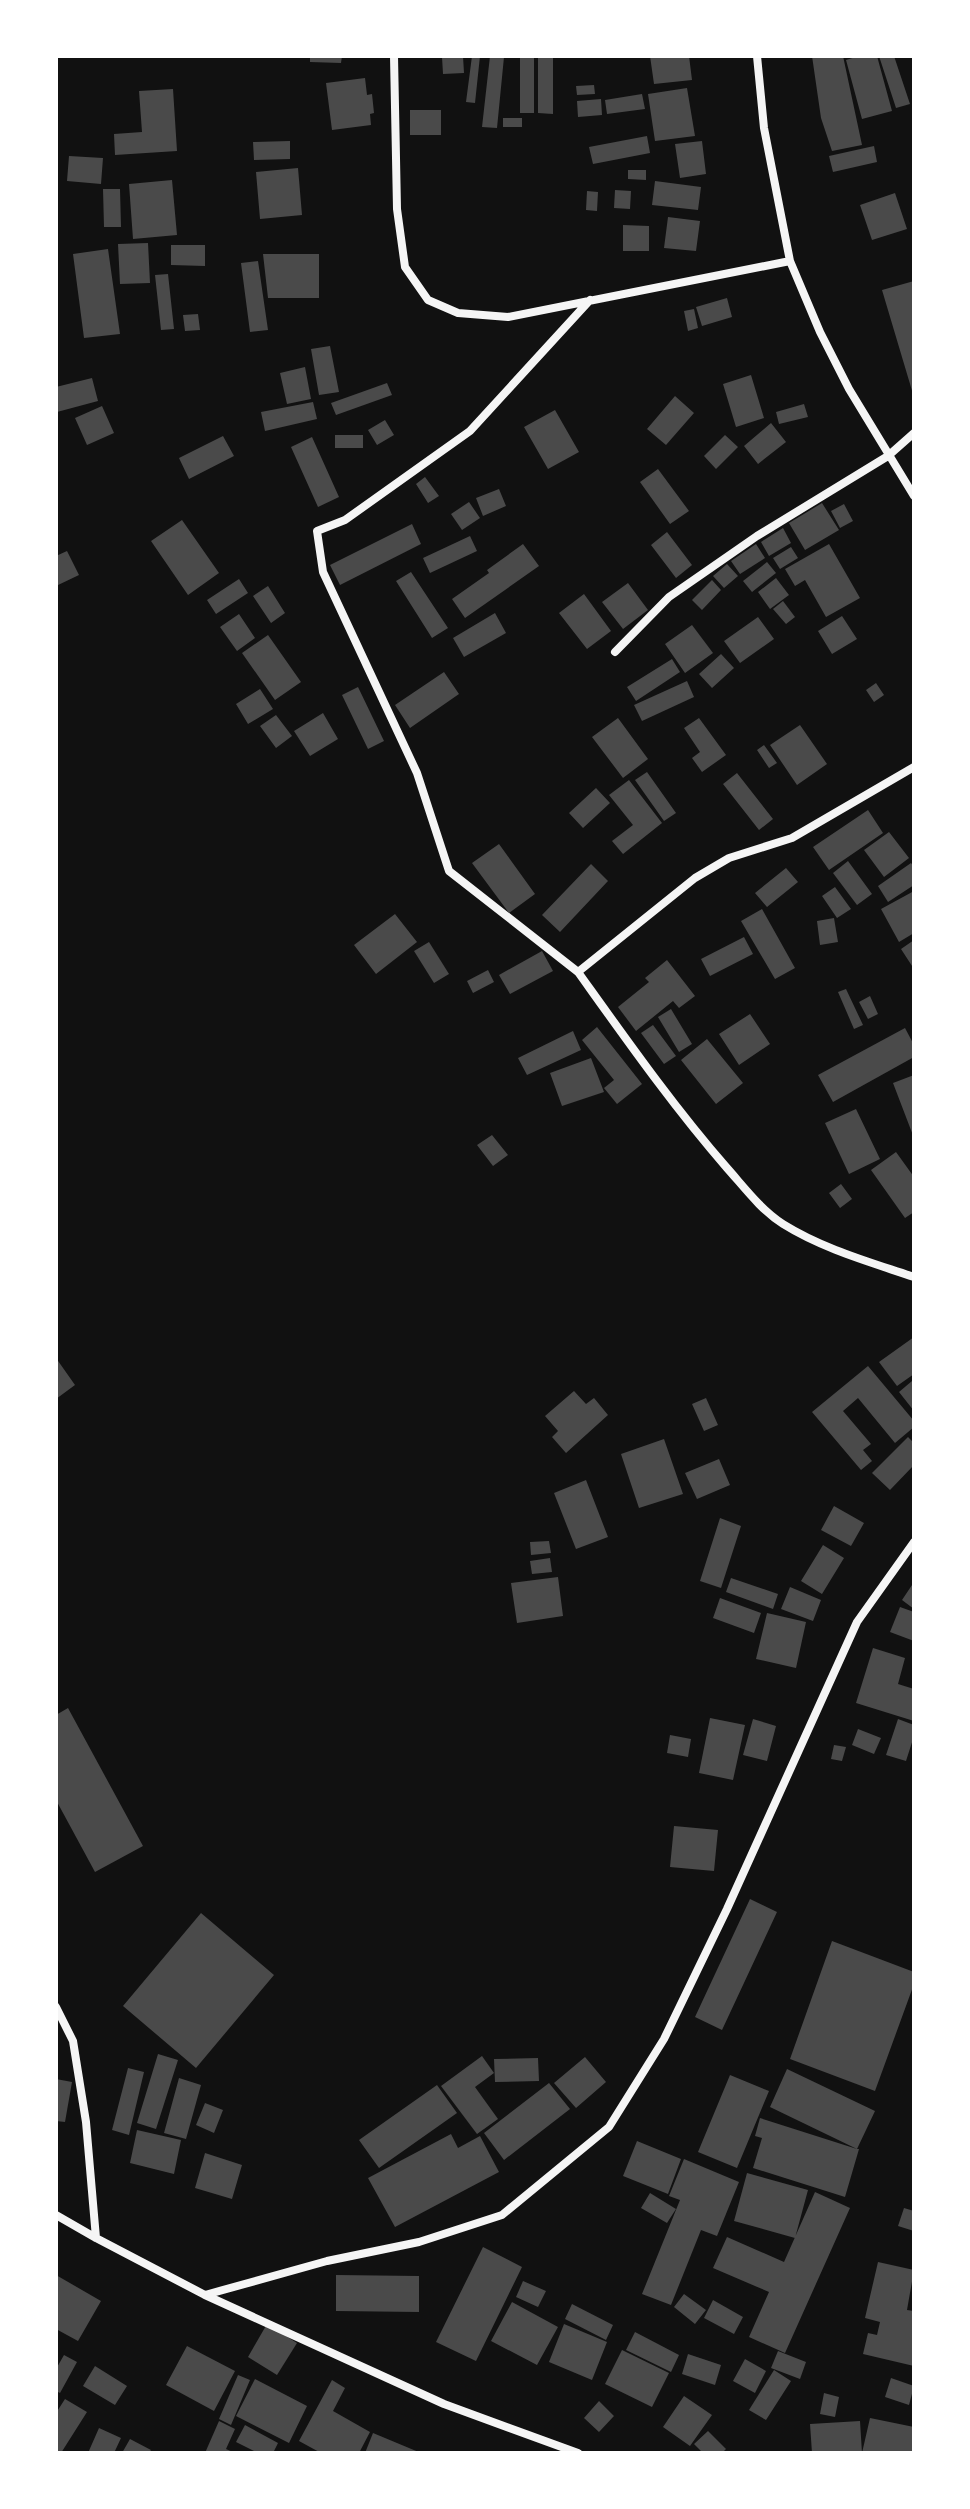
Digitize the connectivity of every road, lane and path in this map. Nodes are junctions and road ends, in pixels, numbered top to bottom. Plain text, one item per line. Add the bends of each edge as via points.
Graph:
1 (394, 56) edge
2 (757, 56) edge
3 (790, 261) junction
4 (590, 300) junction
5 (914, 433) edge
6 (888, 456) junction
7 (914, 496) edge
8 (615, 652) dead end
9 (914, 767) edge
10 (578, 972) junction
11 (914, 1277) edge
12 (914, 1542) edge
13 (56, 2007) edge
14 (56, 2215) edge
15 (96, 2238) junction
16 (205, 2295) junction
17 (578, 2453) edge

1 - 4 street via 397,209 405,267 428,300 458,313 508,317
2 - 3 street via 764,128
3 - 4 street
3 - 6 street via 820,332
4 - 10 street via 470,431 345,520 317,531 323,572 417,773 449,871
5 - 6 street
6 - 7 street
6 - 8 street via 669,597
9 - 10 street via 792,838 729,858 695,878
10 - 11 street via 697,1134 782,1224 836,1250
12 - 16 street via 857,1622 670,2026 609,2127 502,2215 419,2242
13 - 15 street via 73,2041
14 - 15 street
15 - 16 street
16 - 17 street via 444,2404

